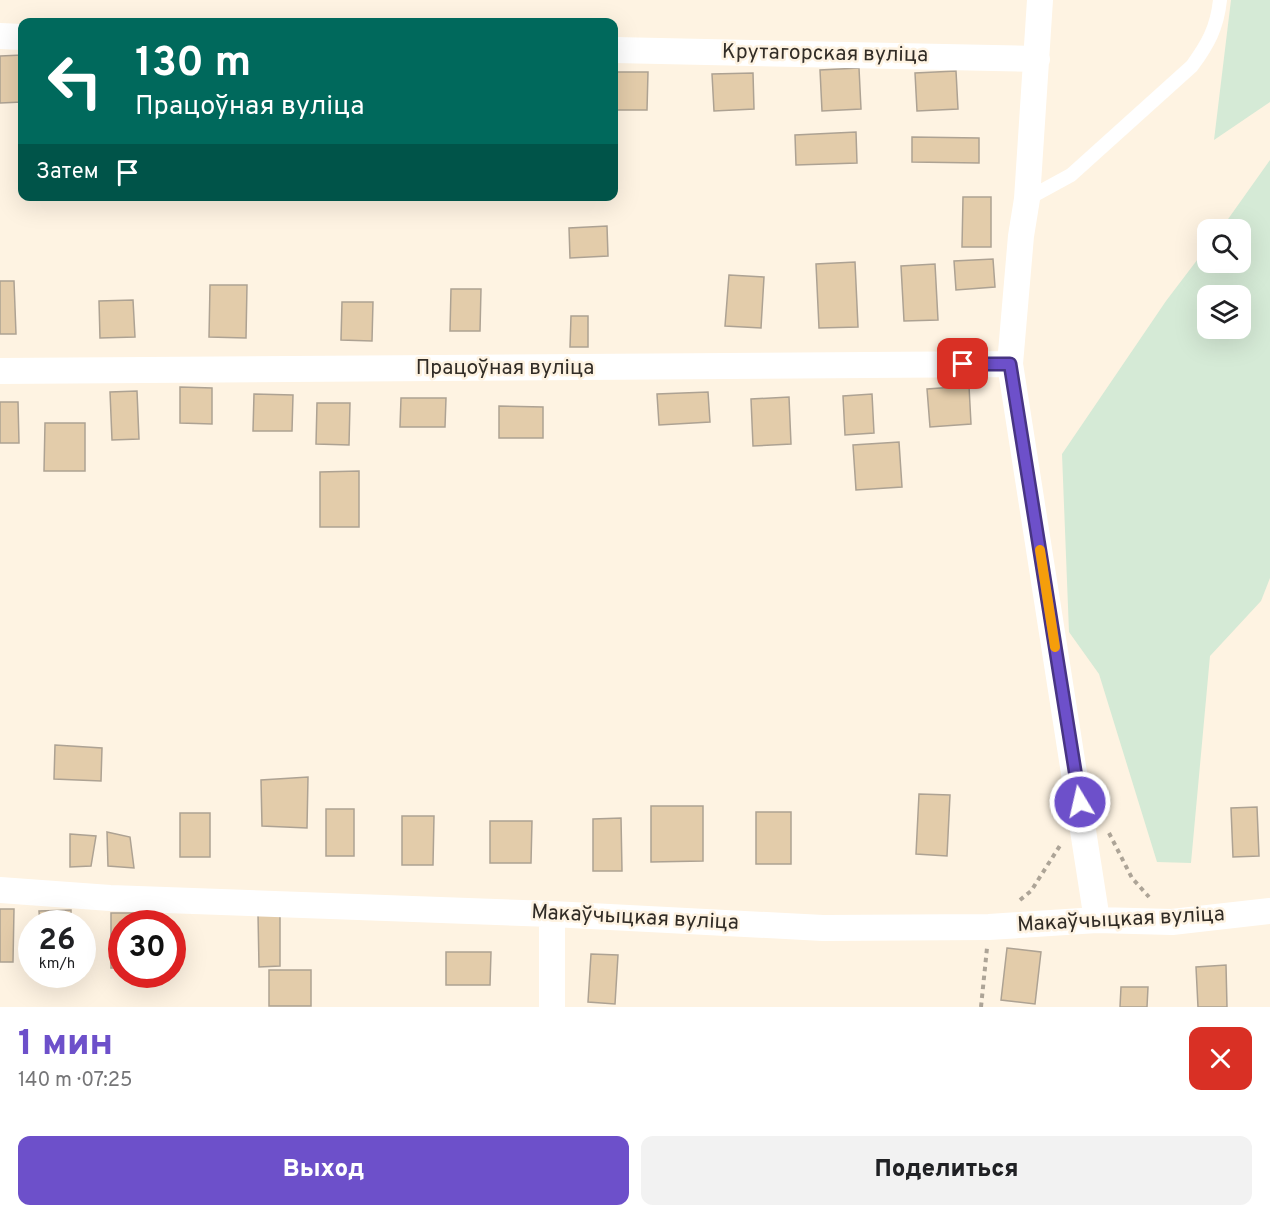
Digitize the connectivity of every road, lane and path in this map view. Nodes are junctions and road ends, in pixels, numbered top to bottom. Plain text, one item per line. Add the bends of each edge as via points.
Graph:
1 (1040, 0) edge
2 (1220, 0) edge
3 (0, 36) edge
4 (18, 37) edge
5 (618, 50) edge
6 (1037, 59) junction
7 (1028, 199) junction
8 (1010, 364) junction
9 (0, 371) edge
10 (1106, 826) dead end
11 (1065, 839) dead end
12 (0, 890) edge
13 (1018, 902) dead end
14 (1270, 911) edge
15 (552, 914) junction
16 (1098, 920) junction
17 (1172, 922) junction
18 (989, 927) junction
19 (552, 1007) edge
20 (981, 1007) edge

1 - 6 street
2 - 7 lane via 1218,19 1207,45 1192,66 1071,175
3 - 4 street
5 - 6 street, Крутагорская вуліца
6 - 7 street
7 - 8 street
8 - 9 street, Працоўная вуліца
8 - 16 street
10 - 17 path via 1132,878
11 - 13 path via 1031,891
12 - 15 street, Макаўчыцкая вуліца via 110,898
14 - 17 street, Макаўчыцкая вуліца
15 - 18 street, Макаўчыцкая вуліца via 823,928
15 - 19 street
16 - 17 street, Макаўчыцкая вуліца
16 - 18 street, Макаўчыцкая вуліца
18 - 20 path

